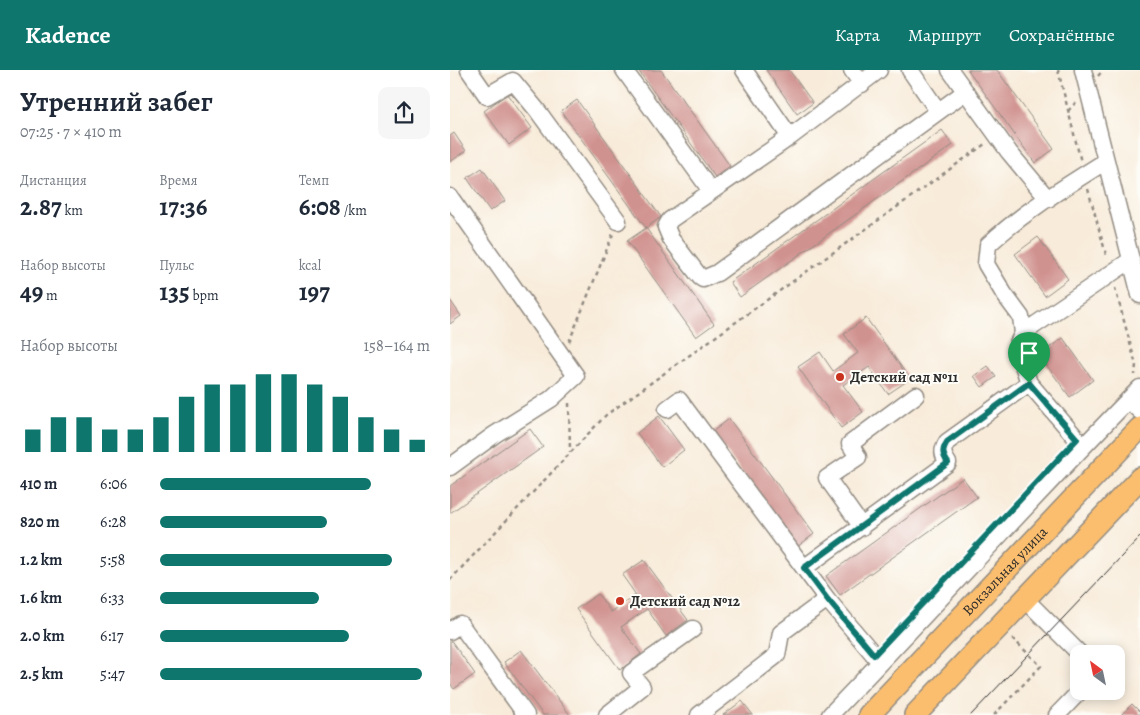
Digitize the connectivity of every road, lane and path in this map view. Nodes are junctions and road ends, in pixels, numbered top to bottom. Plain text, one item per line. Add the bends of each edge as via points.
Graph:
1 (469, 70) edge
2 (624, 70) edge
3 (744, 70) edge
4 (852, 70) edge
5 (879, 70) edge
6 (910, 70) edge
7 (950, 70) edge
8 (1058, 70) edge
9 (1083, 70) edge
10 (862, 84) junction
11 (965, 92) junction
12 (938, 112) junction
13 (997, 136) junction
14 (790, 137) junction
15 (1106, 161) junction
16 (1084, 175) junction
17 (711, 191) junction
18 (450, 197) edge
19 (1048, 198) junction
20 (618, 221) joint
21 (1131, 260) junction
22 (1111, 274) junction
23 (1140, 295) edge
24 (1023, 333) junction
25 (563, 358) junction
26 (568, 382) junction
27 (1137, 382) edge
28 (1029, 383) junction
29 (916, 395) dead end
30 (1128, 400) junction
31 (666, 409) dead end
32 (1140, 411) edge
33 (1140, 428) edge
34 (1084, 445) junction
35 (570, 454) junction
36 (450, 467) edge
37 (1140, 478) edge
38 (862, 527) junction
39 (804, 568) junction
40 (450, 580) edge
41 (1025, 599) junction
42 (828, 600) junction
43 (693, 630) dead end
44 (450, 631) edge
45 (1012, 637) dead end
46 (1071, 645) edge
47 (880, 662) junction
48 (1071, 700) edge
49 (526, 715) edge
50 (607, 715) edge
51 (699, 715) edge
52 (830, 715) edge
53 (869, 715) edge
54 (915, 715) edge
55 (994, 715) edge
56 (1057, 715) edge

1 - 20 lane via 487,96 513,81
2 - 17 lane
3 - 14 lane
4 - 10 lane
5 - 10 lane
6 - 12 lane
7 - 11 lane
8 - 16 path
9 - 15 lane
10 - 14 lane
11 - 12 lane
11 - 13 lane
12 - 17 lane via 717,273 703,279 671,239 666,226
13 - 19 lane
13 - 35 path via 606,415
14 - 17 lane
15 - 16 lane
15 - 21 lane
16 - 19 lane
16 - 22 path
18 - 25 lane
19 - 24 lane via 988,245 986,264 1021,317
20 - 25 path
21 - 22 lane
21 - 23 lane
22 - 24 lane
22 - 27 path via 1136,365
24 - 28 lane via 1018,350
25 - 26 lane via 576,376
26 - 35 path
26 - 36 lane via 551,399
27 - 30 lane
28 - 34 lane
28 - 38 lane via 947,442 943,456 948,463
29 - 38 lane via 850,444 858,457 827,478
30 - 32 lane
30 - 34 lane
31 - 39 lane via 679,400
33 - 53 main road, Вокзальная улица
34 - 47 lane
35 - 40 path
37 - 41 main road
38 - 39 lane
39 - 42 lane
41 - 46 lane
41 - 54 main road
42 - 47 lane
42 - 51 lane via 781,634 776,655
43 - 50 lane via 631,673 642,687
44 - 49 lane via 460,624
45 - 55 path via 1041,666
47 - 52 lane
48 - 56 lane

